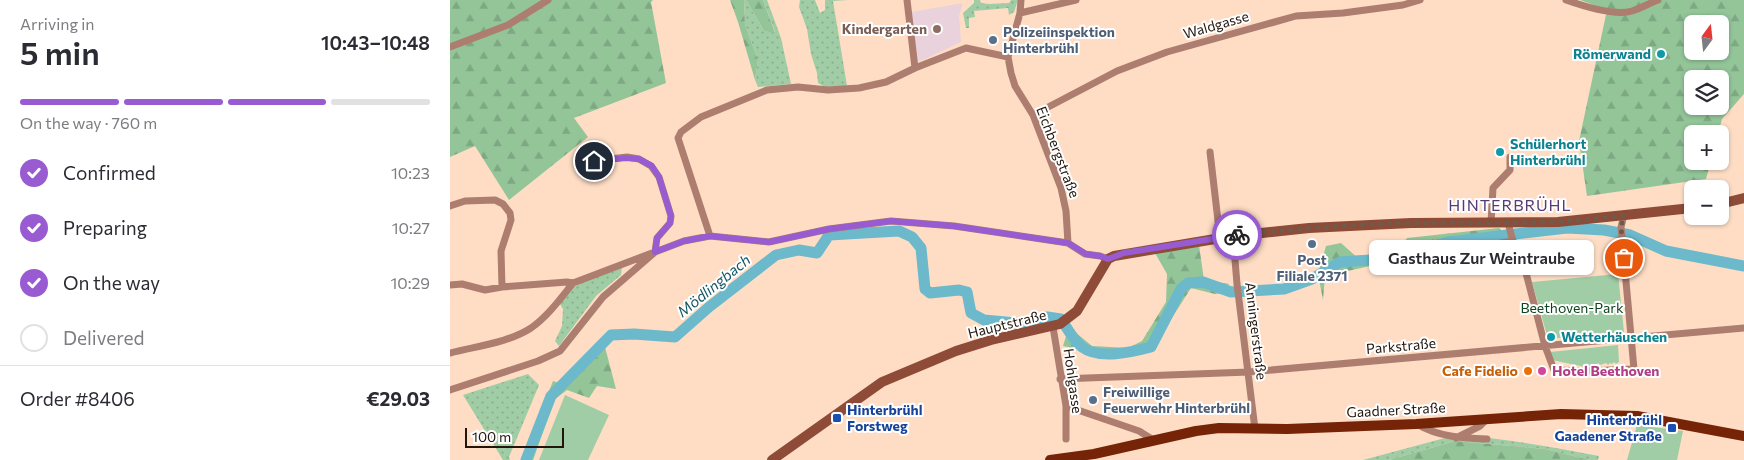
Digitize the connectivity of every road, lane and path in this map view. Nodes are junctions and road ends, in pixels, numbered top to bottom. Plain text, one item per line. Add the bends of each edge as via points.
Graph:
1 (548, 0) edge
2 (907, 0) edge
3 (1021, 0) edge
4 (1076, 0) edge
5 (1419, 0) edge
6 (1566, 0) edge
7 (1658, 0) edge
8 (1020, 13) junction
9 (450, 47) edge
10 (1008, 57) junction
11 (915, 68) junction
12 (1032, 115) junction
13 (1210, 152) dead end
14 (1510, 157) dead end
15 (594, 161) dead end
16 (1744, 198) edge
17 (1729, 202) edge
18 (450, 206) edge
19 (1684, 209) edge
20 (1624, 215) junction
21 (1492, 223) junction
22 (1509, 226) junction
23 (710, 236) junction
24 (1233, 236) junction
25 (1220, 238) junction
26 (1513, 239) junction
27 (1068, 243) junction
28 (655, 252) junction
29 (1108, 259) junction
30 (1394, 265) dead end
31 (573, 283) junction
32 (450, 285) edge
33 (502, 287) junction
34 (1060, 324) junction
35 (1744, 328) edge
36 (1631, 338) junction
37 (1545, 346) junction
38 (450, 353) edge
39 (1249, 372) junction
40 (1060, 379) junction
41 (450, 390) edge
42 (1066, 406) junction
43 (1487, 419) junction
44 (1416, 424) junction
45 (1255, 429) junction
46 (1744, 436) edge
47 (1455, 438) junction
48 (1066, 439) dead end
49 (1487, 439) dead end
50 (1155, 441) junction
51 (772, 460) edge
52 (1050, 460) edge

1 - 9 street via 508,25
2 - 11 street
3 - 8 street, Eichbergstraße
4 - 8 street
5 - 12 street, Waldgasse via 1343,13 1296,16 1167,52 1117,71
6 - 7 street via 1592,8 1624,12
8 - 10 street, Eichbergstraße
10 - 11 street via 966,48
10 - 12 street, Eichbergstraße via 1015,86
11 - 23 street via 886,82 859,88 767,90 700,116 680,132 678,138
12 - 27 street, Eichbergstraße via 1061,188
13 - 25 street
14 - 21 street via 1510,170 1493,188
15 - 28 street via 639,159 652,166 659,177 671,216 670,223 657,238
16 - 17 main road
18 - 33 street via 465,201 495,200 510,213 511,220 501,251
19 - 20 main road
20 - 22 main road
20 - 36 street via 1621,227
21 - 22 main road
21 - 24 main road via 1344,226
22 - 26 street
23 - 27 street via 769,242 829,229 891,221 954,226
23 - 28 street
24 - 25 main road
24 - 39 street, Anningerstraße
25 - 29 main road via 1124,253
26 - 30 street
26 - 37 street via 1520,250
27 - 29 street via 1086,254
28 - 31 street
28 - 41 street via 602,297 560,351
29 - 34 main road, Hauptstraße via 1077,311
31 - 33 street
31 - 38 street via 546,316 530,329 503,340
32 - 33 street via 462,284 485,290
34 - 40 street, Hohlgasse
34 - 51 main road, Hauptstraße via 991,340 882,382
35 - 36 street, Parkstraße
36 - 37 street, Parkstraße
36 - 37 street via 1634,369 1554,370
37 - 39 street, Parkstraße
39 - 40 street, Parkstraße
39 - 45 street, Anningerstraße
40 - 42 street, Hohlgasse
42 - 48 street, Hohlgasse
42 - 50 street via 1139,431
43 - 44 main road, Gaadner Straße
43 - 46 main road, Gaadner Straße via 1561,414 1637,416
43 - 47 street
44 - 45 main road, Gaadner Straße
44 - 47 street
45 - 50 main road, Gaadner Straße via 1219,428
47 - 49 street
50 - 52 main road, Gaadner Straße

